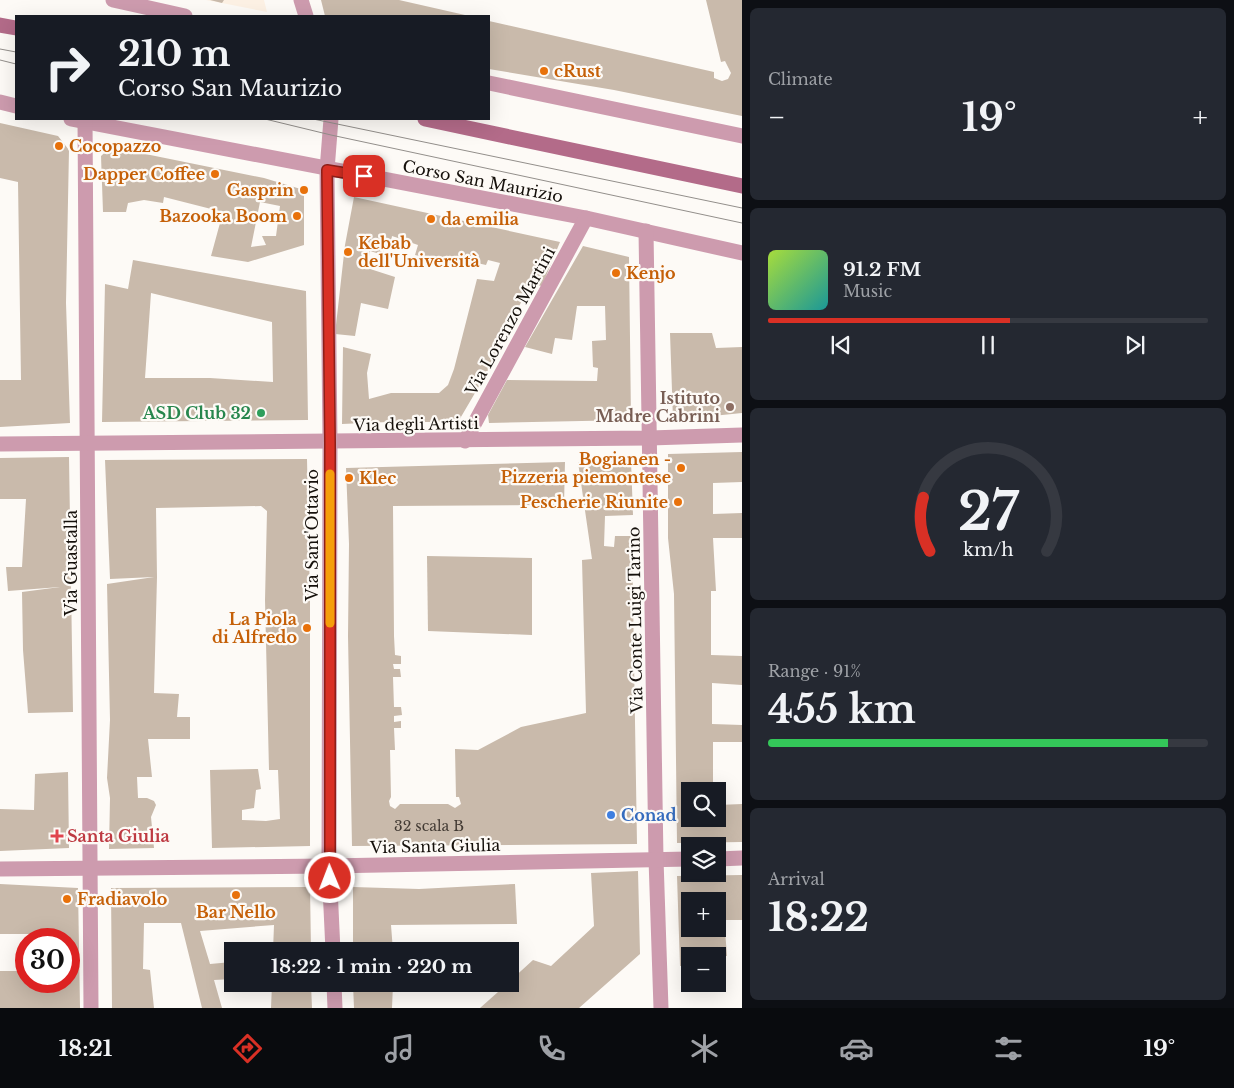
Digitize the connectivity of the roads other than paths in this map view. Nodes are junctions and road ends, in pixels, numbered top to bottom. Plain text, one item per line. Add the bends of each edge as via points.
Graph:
1 (114, 0) edge
2 (301, 0) edge
3 (181, 15) edge
4 (306, 15) edge
5 (0, 25) edge
6 (15, 28) edge
7 (490, 83) edge
8 (0, 102) edge
9 (15, 106) edge
10 (80, 120) edge
11 (331, 120) edge
12 (430, 120) edge
13 (742, 136) edge
14 (327, 170) junction
15 (742, 186) edge
16 (586, 218) junction
17 (646, 232) junction
18 (742, 254) edge
19 (742, 435) edge
20 (650, 438) junction
21 (465, 441) junction
22 (88, 442) junction
23 (330, 442) junction
24 (0, 444) edge
25 (742, 858) edge
26 (656, 859) junction
27 (681, 859) edge
28 (726, 859) edge
29 (330, 866) junction
30 (89, 868) junction
31 (0, 869) edge
32 (333, 942) edge
33 (334, 992) edge
34 (91, 1008) edge
35 (335, 1008) edge
36 (661, 1008) edge

1 - 3 street
2 - 4 street
5 - 6 main road
7 - 13 street
8 - 9 street
10 - 14 street, Corso San Maurizio
10 - 22 street, Via Guastalla
11 - 14 street, Via Sant'Ottavio
12 - 15 main road
14 - 16 street, Corso San Maurizio
14 - 23 street, Via Sant'Ottavio
16 - 17 street, Corso San Maurizio
16 - 21 street, Via Lorenzo Martini
17 - 18 street, Corso San Maurizio
17 - 20 street, Via Conte Luigi Tarino
19 - 20 street, Via degli Artisti
20 - 21 street, Via degli Artisti
20 - 26 street, Via Conte Luigi Tarino
21 - 23 street, Via degli Artisti
22 - 23 street, Via degli Artisti
22 - 24 street, Via degli Artisti
22 - 30 street, Via Guastalla
23 - 29 street, Via Sant'Ottavio
25 - 28 street
26 - 27 street, Via Santa Giulia
26 - 29 street, Via Santa Giulia
26 - 36 street, Via Conte Luigi Tarino
29 - 30 street, Via Santa Giulia
29 - 32 street, Via Sant'Ottavio
30 - 31 street, Via Santa Giulia
30 - 34 street, Via Guastalla
33 - 35 street

